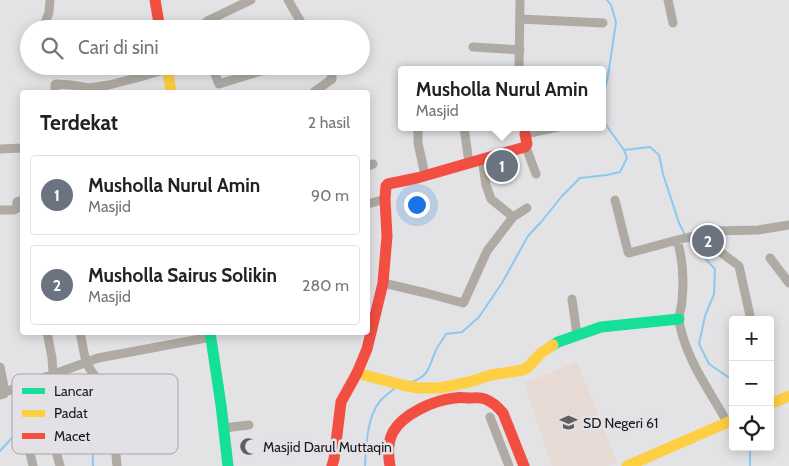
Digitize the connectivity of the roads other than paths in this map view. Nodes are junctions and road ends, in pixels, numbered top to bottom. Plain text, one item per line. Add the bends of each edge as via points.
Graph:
1 (50, 0) edge
2 (155, 0) edge
3 (251, 0) edge
4 (288, 0) edge
5 (520, 0) edge
6 (668, 0) edge
7 (520, 19) junction
8 (47, 20) edge
9 (158, 20) edge
10 (210, 20) edge
11 (300, 20) edge
12 (603, 23) dead end
13 (672, 23) dead end
14 (473, 47) dead end
15 (520, 50) junction
16 (518, 66) edge
17 (148, 75) edge
18 (168, 75) edge
19 (216, 75) edge
20 (248, 75) edge
21 (331, 75) edge
22 (55, 89) edge
23 (171, 90) edge
24 (317, 90) edge
25 (418, 131) edge
26 (465, 131) edge
27 (524, 131) edge
28 (526, 147) junction
29 (20, 148) edge
30 (0, 149) edge
31 (482, 159) junction
32 (469, 163) junction
33 (536, 174) dead end
34 (425, 176) junction
35 (385, 199) junction
36 (614, 200) dead end
37 (20, 201) edge
38 (370, 203) edge
39 (527, 208) dead end
40 (0, 210) edge
41 (512, 217) junction
42 (789, 225) edge
43 (717, 231) junction
44 (683, 238) junction
45 (770, 258) dead end
46 (383, 283) junction
47 (789, 283) edge
48 (572, 299) dead end
49 (750, 316) edge
50 (679, 319) junction
51 (48, 335) edge
52 (81, 335) edge
53 (210, 335) edge
54 (577, 335) junction
55 (86, 363) junction
56 (0, 367) edge
57 (53, 373) joint
58 (357, 373) junction
59 (93, 374) edge
60 (2, 394) edge
61 (789, 396) edge
62 (774, 402) edge
63 (490, 417) dead end
64 (729, 420) edge
65 (729, 421) edge
66 (249, 425) dead end
67 (224, 428) junction
68 (228, 466) edge
69 (332, 466) edge
70 (390, 466) edge
71 (509, 466) edge
72 (524, 466) edge
73 (629, 466) edge

1 - 8 street
2 - 9 street
3 - 10 street
4 - 11 street
5 - 7 street
6 - 13 street
7 - 12 street
7 - 15 street
14 - 15 street
15 - 16 street
17 - 22 street via 109,85 89,88 71,85
18 - 23 street
19 - 20 street via 219,84
21 - 24 street via 332,79
25 - 34 street
26 - 32 street
27 - 28 street
28 - 31 street
28 - 33 street
29 - 30 street
31 - 32 street
31 - 41 street via 491,199
32 - 34 street
34 - 35 street via 387,185
35 - 38 street
35 - 46 street via 387,236
36 - 44 street via 629,253
37 - 40 street via 14,210
39 - 41 street
41 - 46 street via 487,251 463,303
42 - 43 street
43 - 44 street
43 - 49 street via 719,251 739,266
44 - 50 street
45 - 47 street
46 - 58 street via 367,349
48 - 54 street
50 - 54 street via 601,327
50 - 64 street via 692,361
51 - 57 street
52 - 55 street
53 - 55 street
53 - 67 street
54 - 58 street via 548,347 523,370 440,388 418,388
55 - 57 street
55 - 59 street
56 - 60 street
58 - 69 street via 342,402
61 - 62 street
63 - 71 street
65 - 73 street
66 - 67 street
67 - 68 street
70 - 72 street via 388,448 394,429 414,412 448,398 459,397 486,399 499,407

